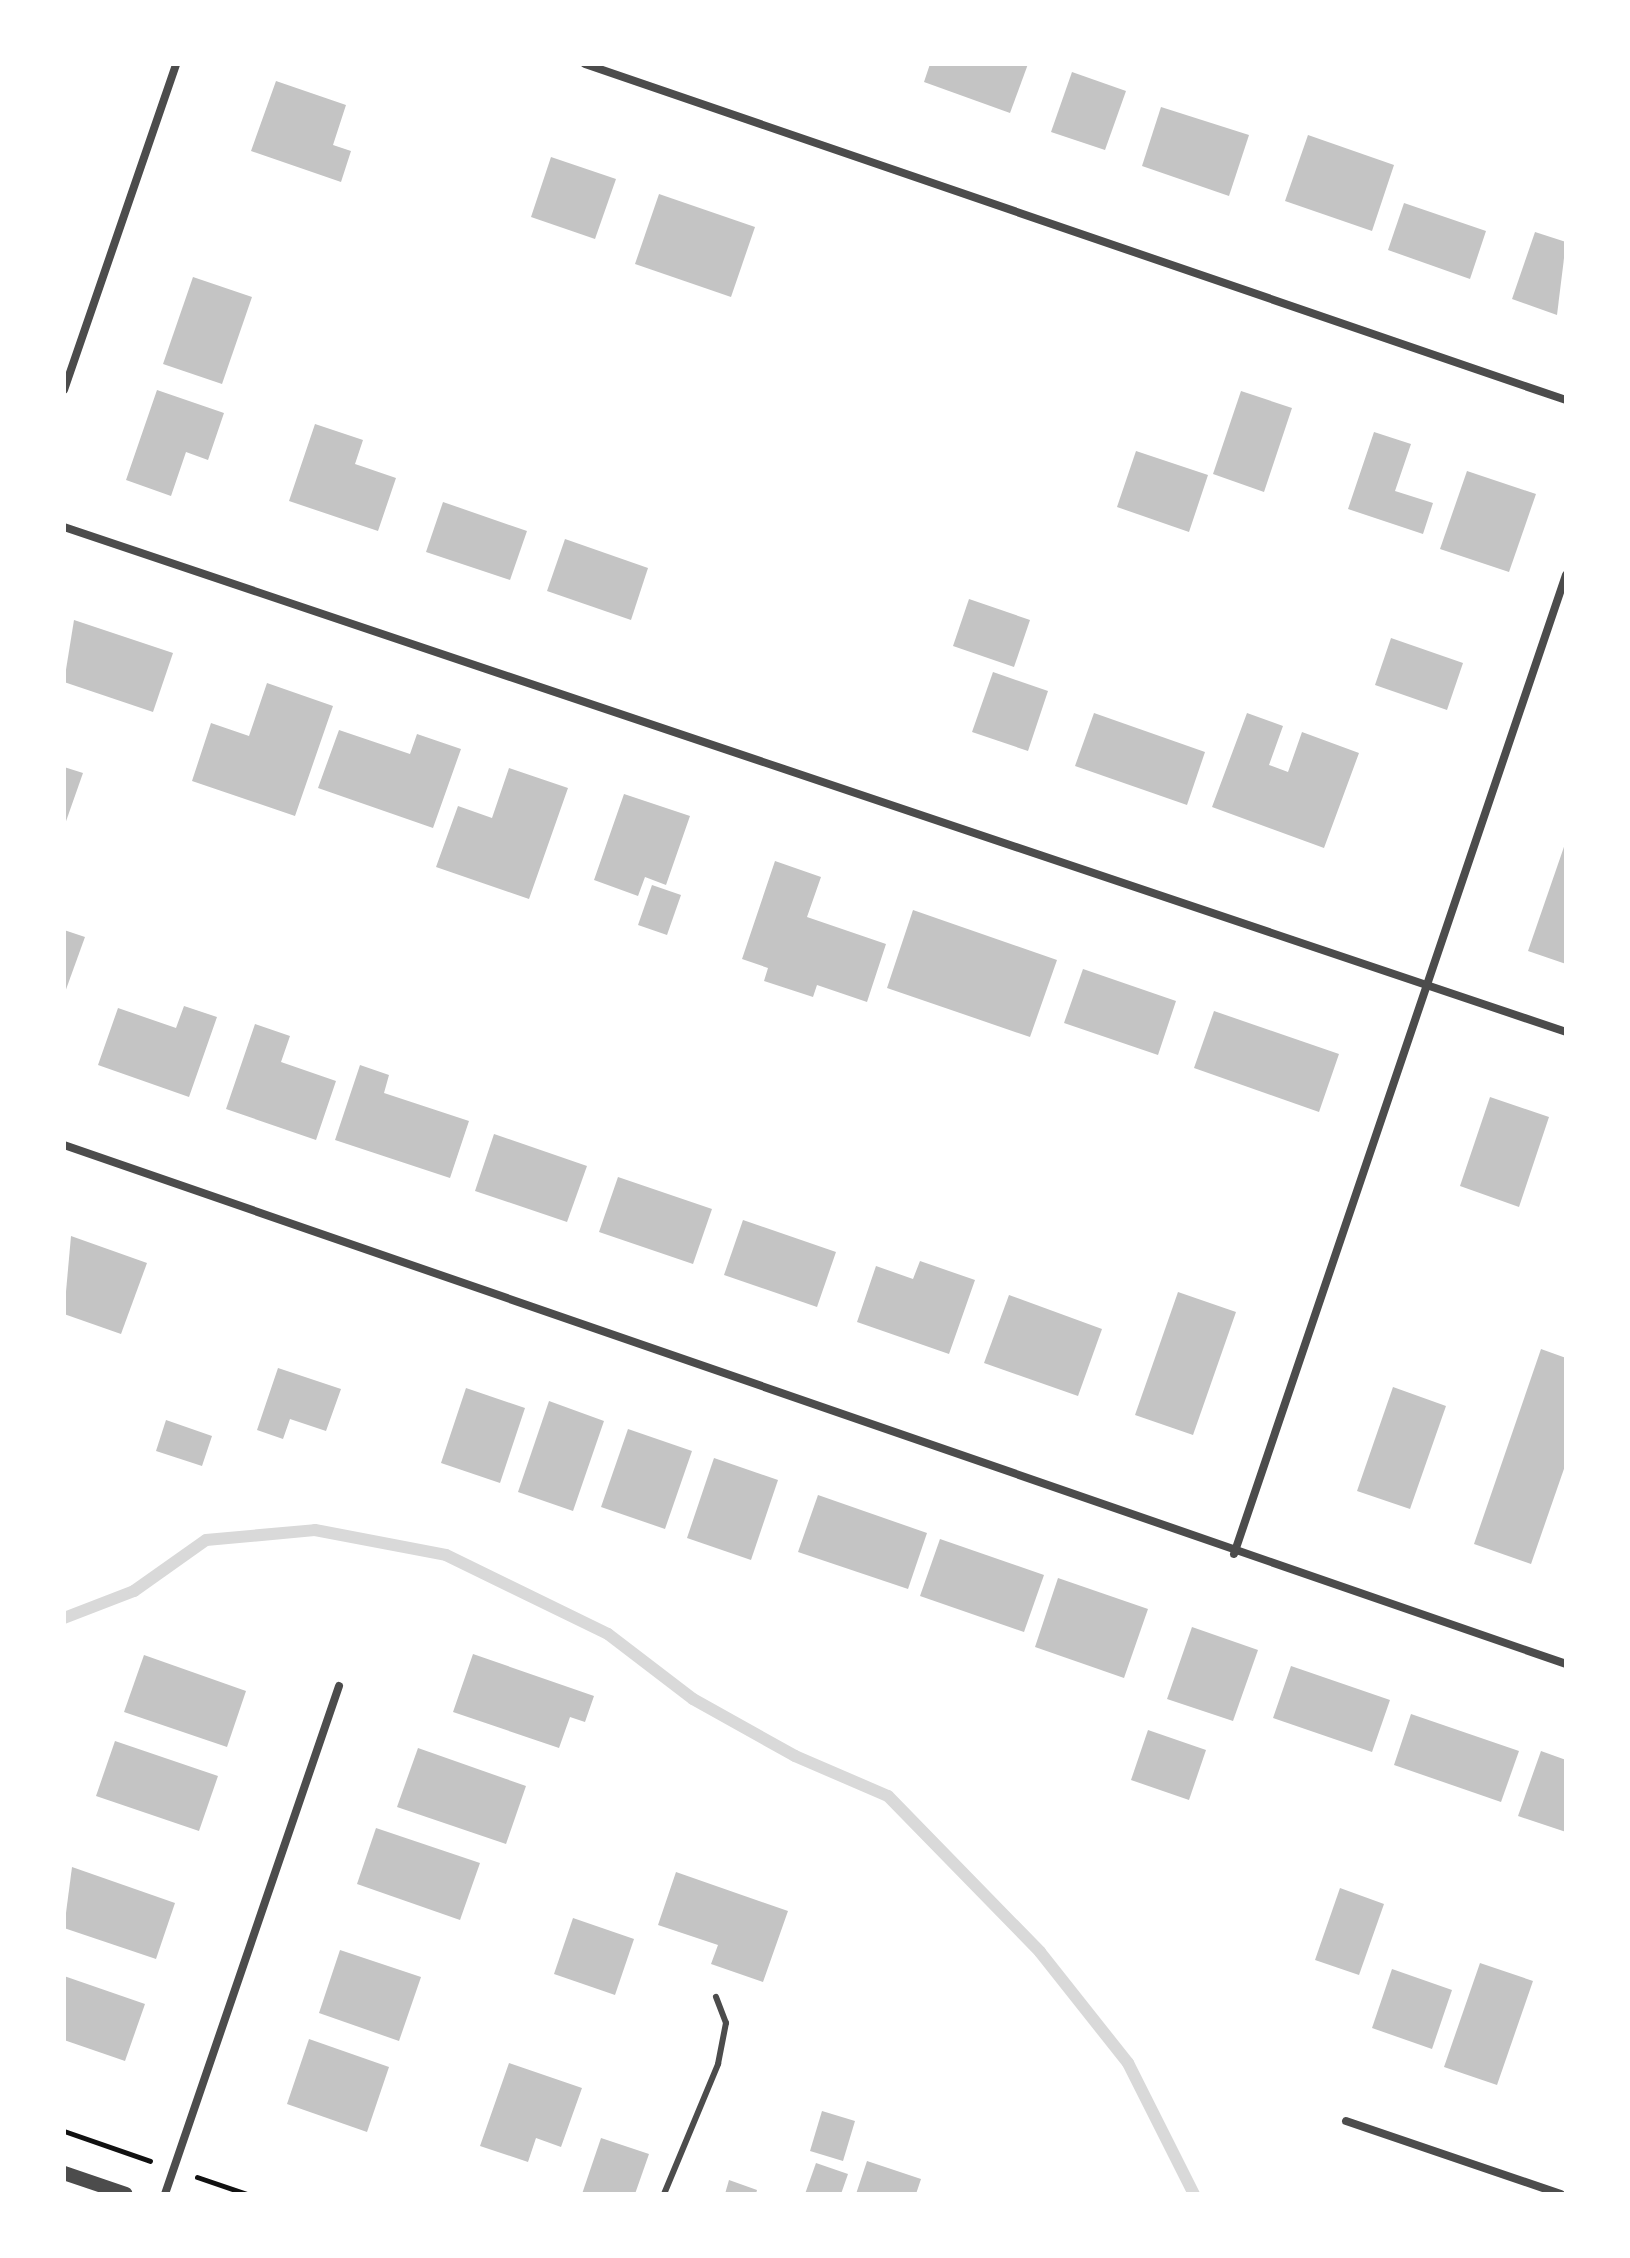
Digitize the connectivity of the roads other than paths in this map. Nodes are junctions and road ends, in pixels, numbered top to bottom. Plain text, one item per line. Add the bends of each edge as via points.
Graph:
1 (176, 64) edge
2 (585, 64) edge
3 (64, 390) edge
4 (1566, 400) edge
5 (64, 527) edge
6 (1566, 575) edge
7 (1424, 982) junction
8 (1566, 1032) edge
9 (64, 1145) edge
10 (1234, 1554) junction
11 (1566, 1664) edge
12 (339, 1686) dead end
13 (716, 1997) dead end
14 (1346, 2121) dead end
15 (64, 2173) edge
16 (126, 2194) edge
17 (165, 2194) edge
18 (664, 2194) edge
19 (1561, 2194) edge

1 - 3 street
2 - 4 street
5 - 7 street
6 - 7 street
7 - 8 street
7 - 10 street
9 - 10 street
10 - 11 street
12 - 17 street
13 - 18 lane via 726,2023 718,2064
14 - 19 street
15 - 16 street

